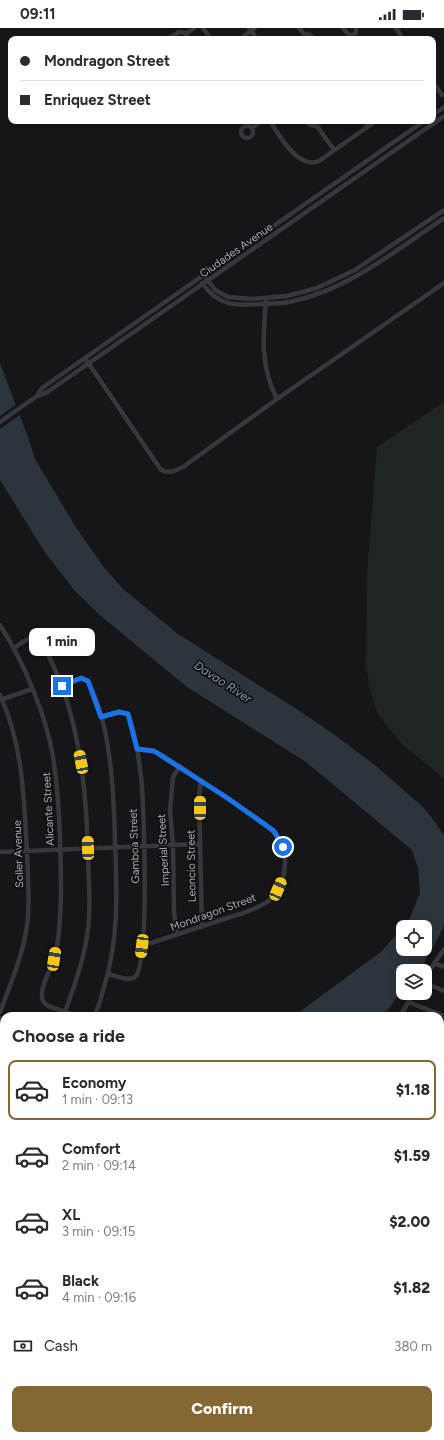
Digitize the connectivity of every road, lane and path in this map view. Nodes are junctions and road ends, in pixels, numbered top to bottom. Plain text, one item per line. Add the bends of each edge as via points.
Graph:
1 (194, 28) edge
2 (343, 28) edge
3 (356, 28) edge
4 (252, 29) edge
5 (187, 33) junction
6 (173, 36) edge
7 (186, 36) edge
8 (244, 36) edge
9 (436, 86) edge
10 (442, 95) dead end
11 (258, 124) edge
12 (272, 124) edge
13 (319, 124) edge
14 (371, 124) edge
15 (420, 124) edge
16 (432, 124) edge
17 (368, 126) joint
18 (252, 128) dead end
19 (334, 150) junction
20 (444, 210) edge
21 (444, 218) edge
22 (372, 259) junction
23 (376, 264) junction
24 (204, 275) junction
25 (199, 278) junction
26 (208, 280) junction
27 (444, 283) edge
28 (203, 284) junction
29 (266, 298) junction
30 (266, 304) junction
31 (85, 358) junction
32 (89, 364) junction
33 (36, 397) junction
34 (277, 399) junction
35 (0, 422) edge
36 (0, 625) edge
37 (14, 648) junction
38 (62, 686) junction
39 (32, 689) junction
40 (1, 698) edge
41 (101, 717) junction
42 (137, 749) junction
43 (180, 766) junction
44 (201, 780) junction
45 (200, 844) junction
46 (173, 845) junction
47 (144, 846) junction
48 (116, 847) junction
49 (88, 848) junction
50 (59, 849) junction
51 (27, 851) junction
52 (0, 852) edge
53 (202, 927) junction
54 (178, 934) junction
55 (142, 946) junction
56 (444, 949) edge
57 (436, 964) junction
58 (444, 967) edge
59 (432, 969) edge
60 (108, 974) junction
61 (432, 986) edge
62 (444, 991) edge
63 (408, 1002) joint
64 (0, 1012) edge
65 (65, 1012) joint
66 (95, 1012) edge
67 (402, 1012) edge
68 (434, 1012) edge

1 - 5 street
2 - 3 street via 351,36 356,33
4 - 8 street
5 - 6 street via 179,32
5 - 7 street
9 - 10 street
11 - 18 street
12 - 19 street via 289,149 307,162 319,161
13 - 19 street
14 - 17 street
15 - 24 street, Ciudades Avenue
16 - 26 street, Ciudades Avenue
17 - 19 street
20 - 22 street
21 - 23 street
22 - 23 street
22 - 29 street via 317,288 287,296
23 - 30 street via 319,293 288,302
24 - 25 street, Ciudades Avenue
24 - 26 street
25 - 28 street
25 - 31 street, Ciudades Avenue
26 - 28 street, Ciudades Avenue
26 - 29 street via 219,293 228,297
27 - 34 street
28 - 30 street via 215,298 226,303
28 - 32 street, Ciudades Avenue
29 - 30 street
30 - 34 street via 264,360
31 - 32 street
31 - 33 street, Ciudades Avenue via 42,388
32 - 33 street, Ciudades Avenue via 46,394
32 - 34 street via 158,466 167,473 183,467
33 - 35 street, Ciudades Avenue
36 - 37 street, Alicante Street
37 - 38 street via 29,639 38,638
37 - 39 street, Alicante Street
38 - 41 street via 81,678 88,681
38 - 49 street via 83,770
39 - 40 street
39 - 50 street, Alicante Street via 53,756
40 - 51 street, Soller Avenue via 14,732 21,767
41 - 42 street, Gamboa Street via 119,712 128,714
41 - 48 street via 112,778
42 - 43 street, Mondragon Street via 154,751
42 - 47 street, Gamboa Street
43 - 44 street, Mondragon Street
43 - 46 street, Imperial Street via 171,786
44 - 45 street, Leoncio Street
44 - 53 street, Mondragon Street via 274,831 283,847 285,866 278,889 266,903
45 - 46 street
45 - 53 street, Leoncio Street
46 - 47 street
46 - 54 street, Imperial Street via 174,917
47 - 48 street
47 - 55 street, Gamboa Street via 145,904
48 - 49 street
48 - 60 street via 117,913
49 - 50 street
49 - 65 street via 87,934 83,956
50 - 51 street
50 - 65 street, Alicante Street via 60,926 42,1000 48,1006
51 - 52 street
51 - 64 street, Soller Avenue via 26,936
53 - 54 street, Mondragon Street
54 - 55 street, Mondragon Street
55 - 60 street, Gamboa Street via 138,973 135,977 122,978
56 - 57 street
57 - 58 street
57 - 59 street
60 - 66 street
61 - 62 street
63 - 67 street
63 - 68 street

